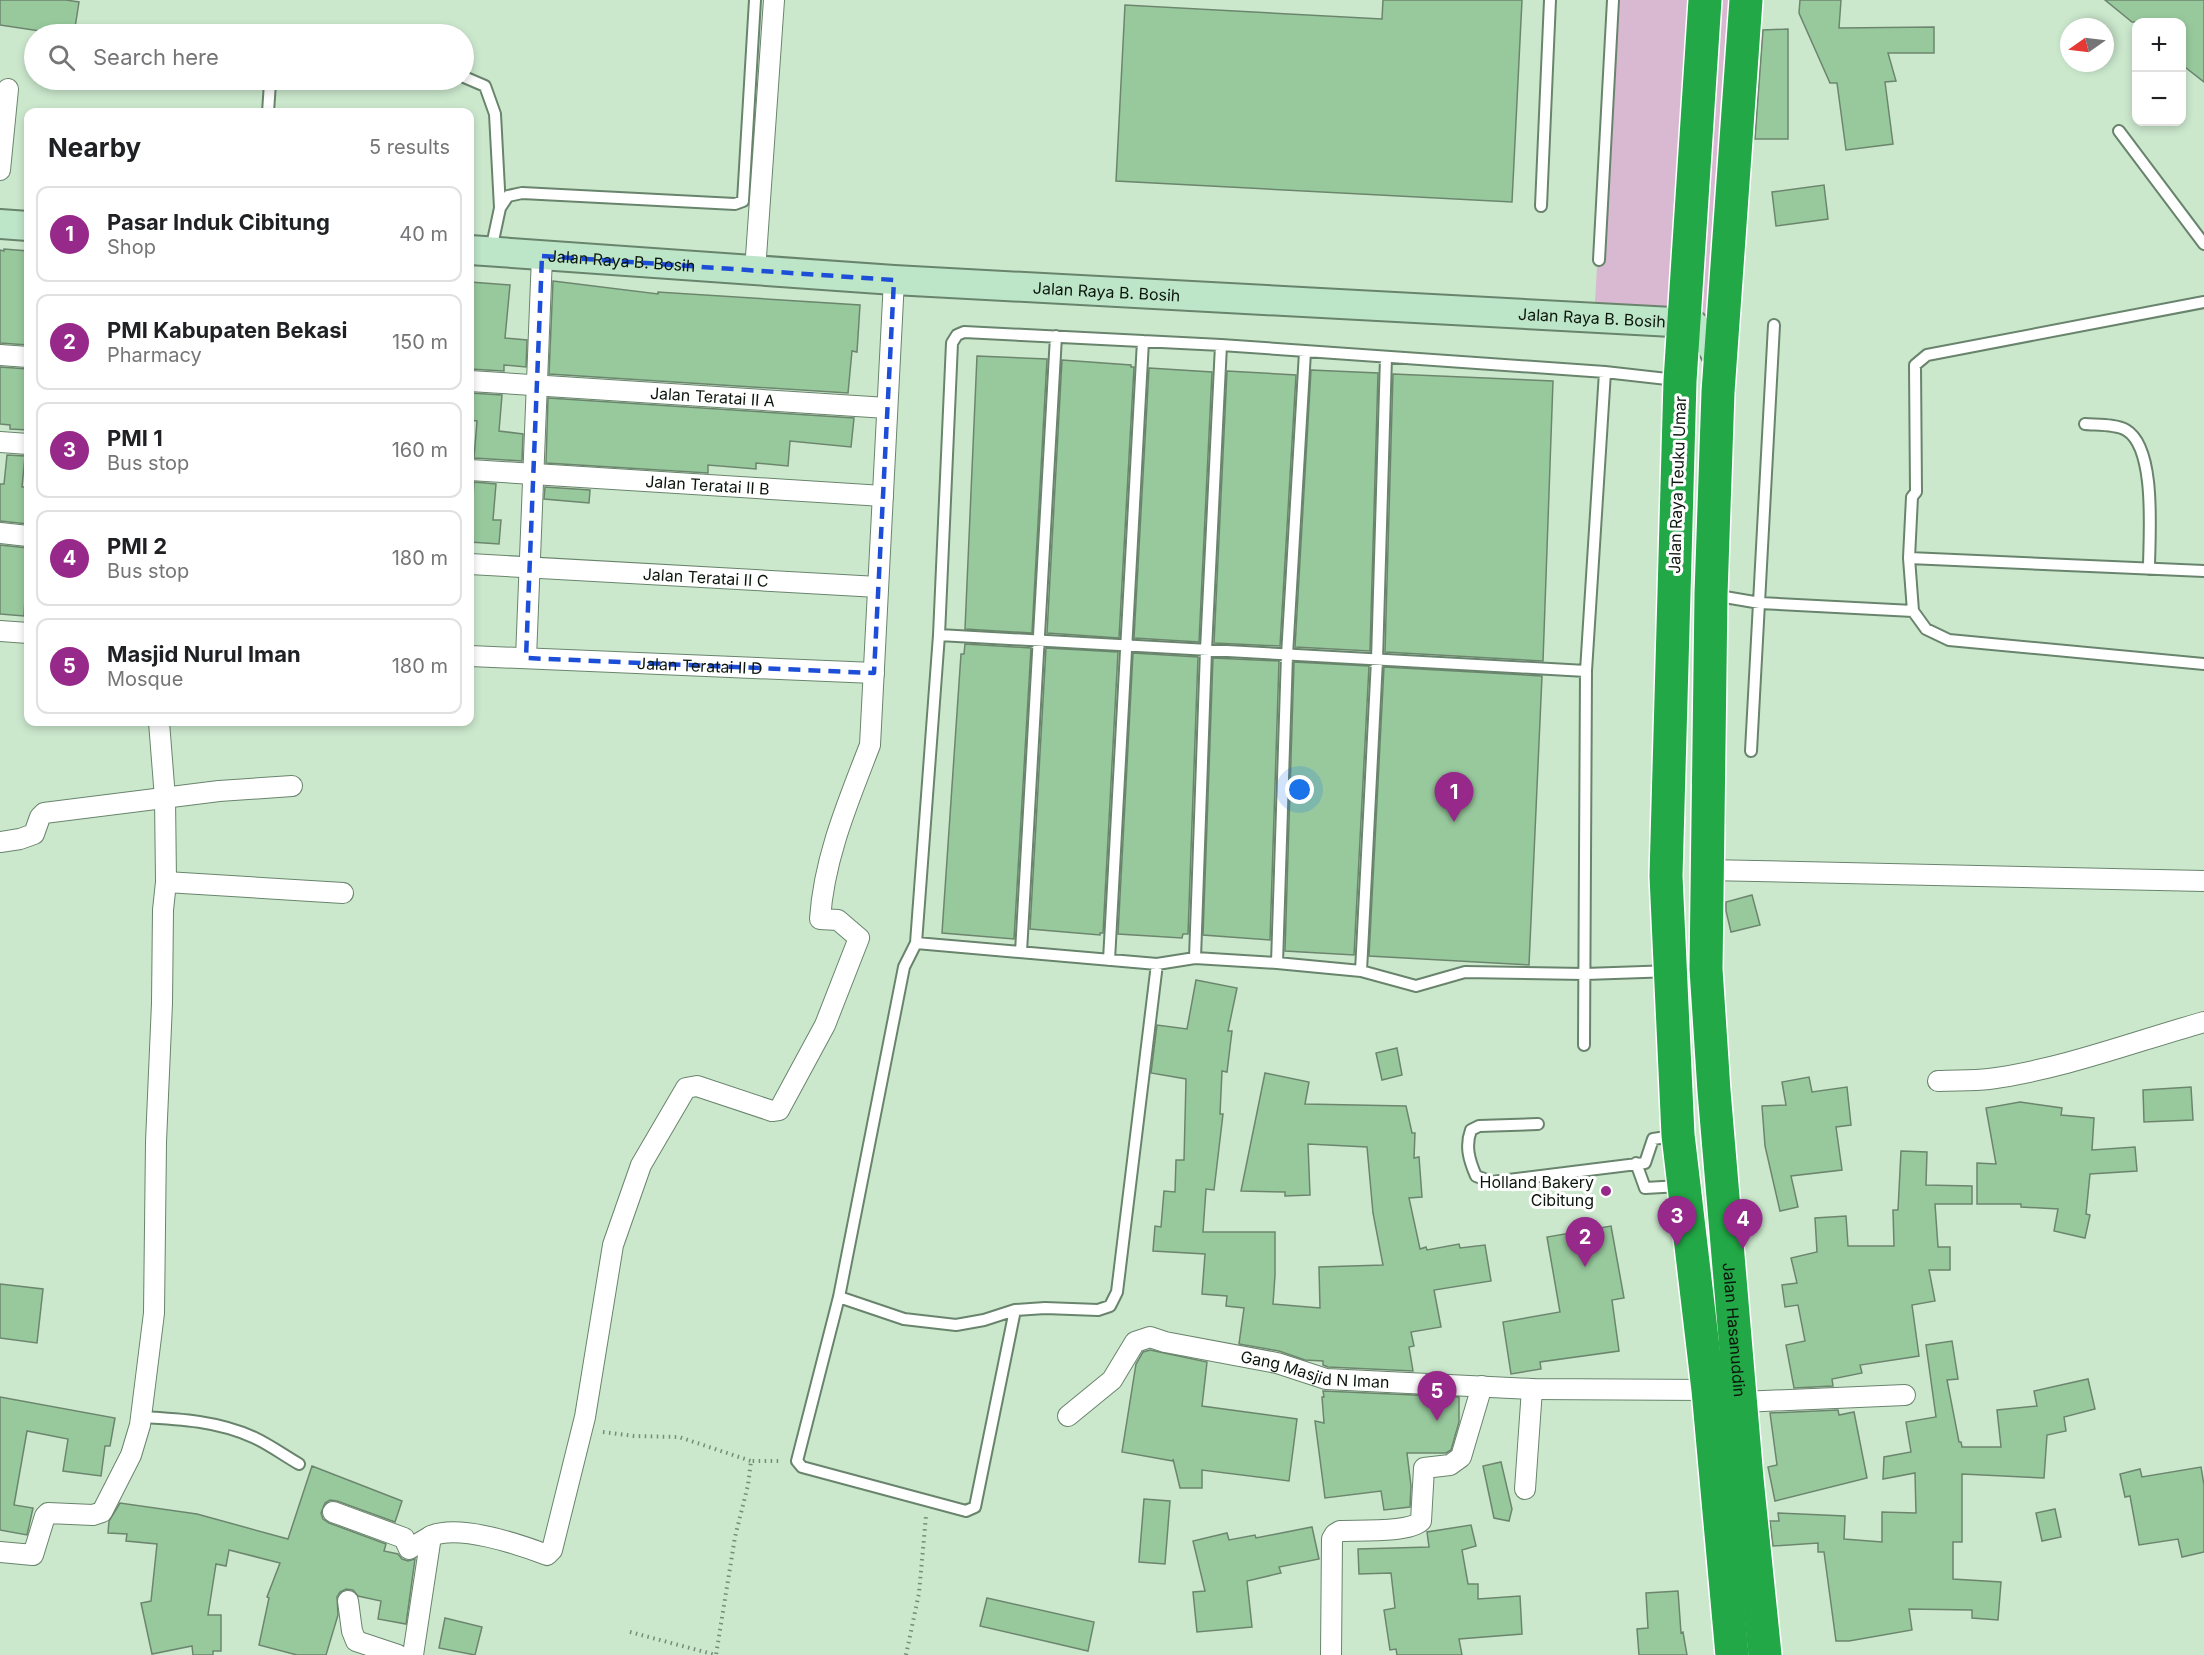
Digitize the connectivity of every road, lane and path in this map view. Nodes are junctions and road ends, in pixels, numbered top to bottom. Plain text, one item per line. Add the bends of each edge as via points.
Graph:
1 (755, 0) edge
2 (774, 0) edge
3 (1550, 0) edge
4 (1613, 0) edge
5 (1705, 0) edge
6 (1746, 0) edge
7 (474, 82) edge
8 (8, 89) dead end
9 (270, 90) edge
10 (268, 108) edge
11 (2119, 131) dead end
12 (0, 170) edge
13 (1541, 206) dead end
14 (500, 208) junction
15 (0, 224) edge
16 (24, 226) edge
17 (2204, 244) edge
18 (480, 250) edge
19 (542, 256) junction
20 (1599, 261) dead end
21 (755, 271) junction
22 (894, 280) junction
23 (2204, 302) edge
24 (1684, 323) junction
25 (1774, 326) dead end
26 (1056, 336) junction
27 (1143, 341) junction
28 (1221, 345) junction
29 (1305, 352) junction
30 (0, 355) edge
31 (24, 357) edge
32 (1386, 357) junction
33 (1721, 364) junction
34 (1605, 372) junction
35 (474, 381) edge
36 (1680, 381) junction
37 (537, 385) junction
38 (887, 408) junction
39 (2085, 424) dead end
40 (0, 442) edge
41 (24, 444) edge
42 (474, 470) edge
43 (534, 473) junction
44 (883, 496) junction
45 (0, 533) edge
46 (24, 536) edge
47 (1909, 558) junction
48 (474, 564) edge
49 (531, 568) junction
50 (2149, 568) junction
51 (2204, 571) edge
52 (878, 587) junction
53 (1711, 594) junction
54 (1760, 603) junction
55 (1913, 611) junction
56 (0, 631) edge
57 (24, 633) edge
58 (939, 635) junction
59 (1039, 641) junction
60 (1126, 646) junction
61 (1206, 650) junction
62 (1287, 655) junction
63 (474, 656) edge
64 (526, 658) junction
65 (1377, 660) junction
66 (2204, 664) edge
67 (1586, 671) junction
68 (874, 673) junction
69 (159, 726) edge
70 (1751, 751) dead end
71 (292, 786) dead end
72 (165, 798) junction
73 (0, 842) edge
74 (1707, 870) junction
75 (2204, 881) edge
76 (166, 882) junction
77 (343, 893) dead end
78 (916, 943) junction
79 (1022, 952) junction
80 (1195, 958) junction
81 (1109, 960) junction
82 (1277, 963) junction
83 (1157, 964) junction
84 (1706, 969) junction
85 (1361, 971) junction
86 (1669, 971) junction
87 (1585, 974) junction
88 (2204, 1022) edge
89 (1584, 1045) dead end
90 (1938, 1081) dead end
91 (1538, 1124) dead end
92 (1677, 1135) junction
93 (1636, 1163) junction
94 (1683, 1186) junction
95 (840, 1297) junction
96 (1015, 1311) junction
97 (1482, 1386) junction
98 (1532, 1389) junction
99 (1708, 1390) junction
100 (1905, 1395) dead end
101 (1741, 1402) junction
102 (1068, 1416) dead end
103 (141, 1417) junction
104 (600, 1432) dead end
105 (751, 1461) junction
106 (796, 1461) junction
107 (299, 1464) dead end
108 (1731, 1480) junction
109 (1525, 1489) dead end
110 (927, 1500) junction
111 (333, 1512) dead end
112 (431, 1536) junction
113 (0, 1552) edge
114 (348, 1600) dead end
115 (630, 1632) dead end
116 (398, 1655) edge
117 (413, 1655) edge
118 (906, 1655) edge
119 (1331, 1655) edge
120 (1732, 1655) edge
121 (1765, 1655) edge

1 - 14 lane via 742,201 735,204 522,193 508,196
2 - 21 street
3 - 13 lane
4 - 20 lane
5 - 24 highway, Jalan Raya Teuku Umar
6 - 33 highway
7 - 14 lane via 485,86 495,114
8 - 12 street
9 - 10 lane
11 - 17 lane
14 - 18 lane
15 - 16 street
18 - 19 street, Jalan Raya B. Bosih
19 - 21 street, Jalan Raya B. Bosih
19 - 37 street
21 - 22 street, Jalan Raya B. Bosih
22 - 24 street, Jalan Raya B. Bosih
22 - 38 street
23 - 47 lane via 1927,355 1915,365 1916,492 1912,497
24 - 33 street, Jalan Raya B. Bosih via 1700,330
24 - 36 highway, Jalan Raya Teuku Umar
25 - 54 lane
26 - 27 lane
26 - 58 lane via 964,332 952,343
26 - 59 lane
27 - 28 lane
27 - 60 lane
28 - 29 lane
28 - 61 lane
29 - 32 lane
29 - 62 lane
30 - 31 street
32 - 34 lane
32 - 65 lane
33 - 53 highway
34 - 36 lane
34 - 67 lane
35 - 37 street, Jalan Teratai II A
36 - 86 highway, Jalan Raya Teuku Umar via 1666,876
37 - 38 street, Jalan Teratai II A
37 - 43 street
38 - 44 street
39 - 50 lane via 2124,428 2141,449 2150,491
40 - 41 street
42 - 43 street, Jalan Teratai II B
43 - 44 street, Jalan Teratai II B
43 - 49 street
44 - 52 street
45 - 46 street
47 - 50 lane
47 - 55 lane
48 - 49 street, Jalan Teratai II C
49 - 52 street, Jalan Teratai II C
49 - 64 street
50 - 51 lane
52 - 68 street
53 - 54 lane
53 - 74 highway
54 - 55 lane
54 - 70 lane
55 - 66 lane via 1926,629 1949,640
56 - 57 street
58 - 59 lane
58 - 78 lane
59 - 60 lane
59 - 79 lane
60 - 61 lane
60 - 81 lane
61 - 62 lane
61 - 80 lane
62 - 65 lane
62 - 82 lane
63 - 64 street, Jalan Teratai II D
64 - 68 street, Jalan Teratai II D
65 - 67 lane
65 - 85 lane
67 - 87 lane
68 - 112 street via 870,745 844,807 822,889 820,919 838,920 859,938 825,1025 779,1110 697,1086 688,1087 641,1165 614,1245 585,1417 552,1550 547,1555 470,1533 442,1532
69 - 72 street
71 - 72 street
72 - 73 street via 44,813 34,834
72 - 76 street
74 - 75 street
74 - 84 highway
76 - 77 street
76 - 103 street via 154,1313
78 - 79 lane
78 - 95 lane via 904,967
79 - 81 lane
80 - 82 lane
80 - 83 lane
81 - 83 lane
82 - 85 lane
83 - 96 lane via 1117,1293 1110,1306 1098,1310
84 - 86 lane
84 - 101 highway, Jalan Hasanuddin
85 - 87 lane via 1416,986 1465,972
86 - 87 lane
86 - 92 highway, Jalan Hasanuddin
87 - 89 lane
88 - 90 street via 2020,1074
91 - 93 lane via 1479,1126 1472,1130 1468,1155 1476,1176 1492,1182
92 - 93 lane via 1653,1139 1645,1163
92 - 94 highway, Jalan Hasanuddin
93 - 94 lane via 1645,1188
94 - 99 highway, Jalan Hasanuddin
95 - 96 lane via 904,1319 956,1325
95 - 106 lane
96 - 110 lane via 977,1504 966,1511
97 - 98 street, Gang Masjid N Iman
97 - 102 street, Gang Masjid N Iman via 1326,1379 1277,1363 1150,1337 1135,1342 1112,1380
97 - 119 street via 1461,1457 1450,1465 1424,1468 1421,1521 1401,1528 1340,1532 1332,1539
98 - 99 street, Gang Masjid N Iman
98 - 109 street
99 - 108 highway, Jalan Hasanuddin
100 - 101 street
101 - 108 highway, Jalan Hasanuddin
103 - 107 lane via 221,1426 255,1438
103 - 113 street via 131,1455 102,1512 48,1513 33,1555
104 - 105 path via 679,1437
105 - 106 path
105 - 115 path via 716,1655
106 - 110 lane via 802,1467
108 - 120 highway, Jalan Hasanuddin
108 - 121 highway, Jalan Hasanuddin
110 - 118 path via 919,1593
111 - 112 street via 404,1538 409,1549
112 - 117 street
114 - 116 street via 356,1641

